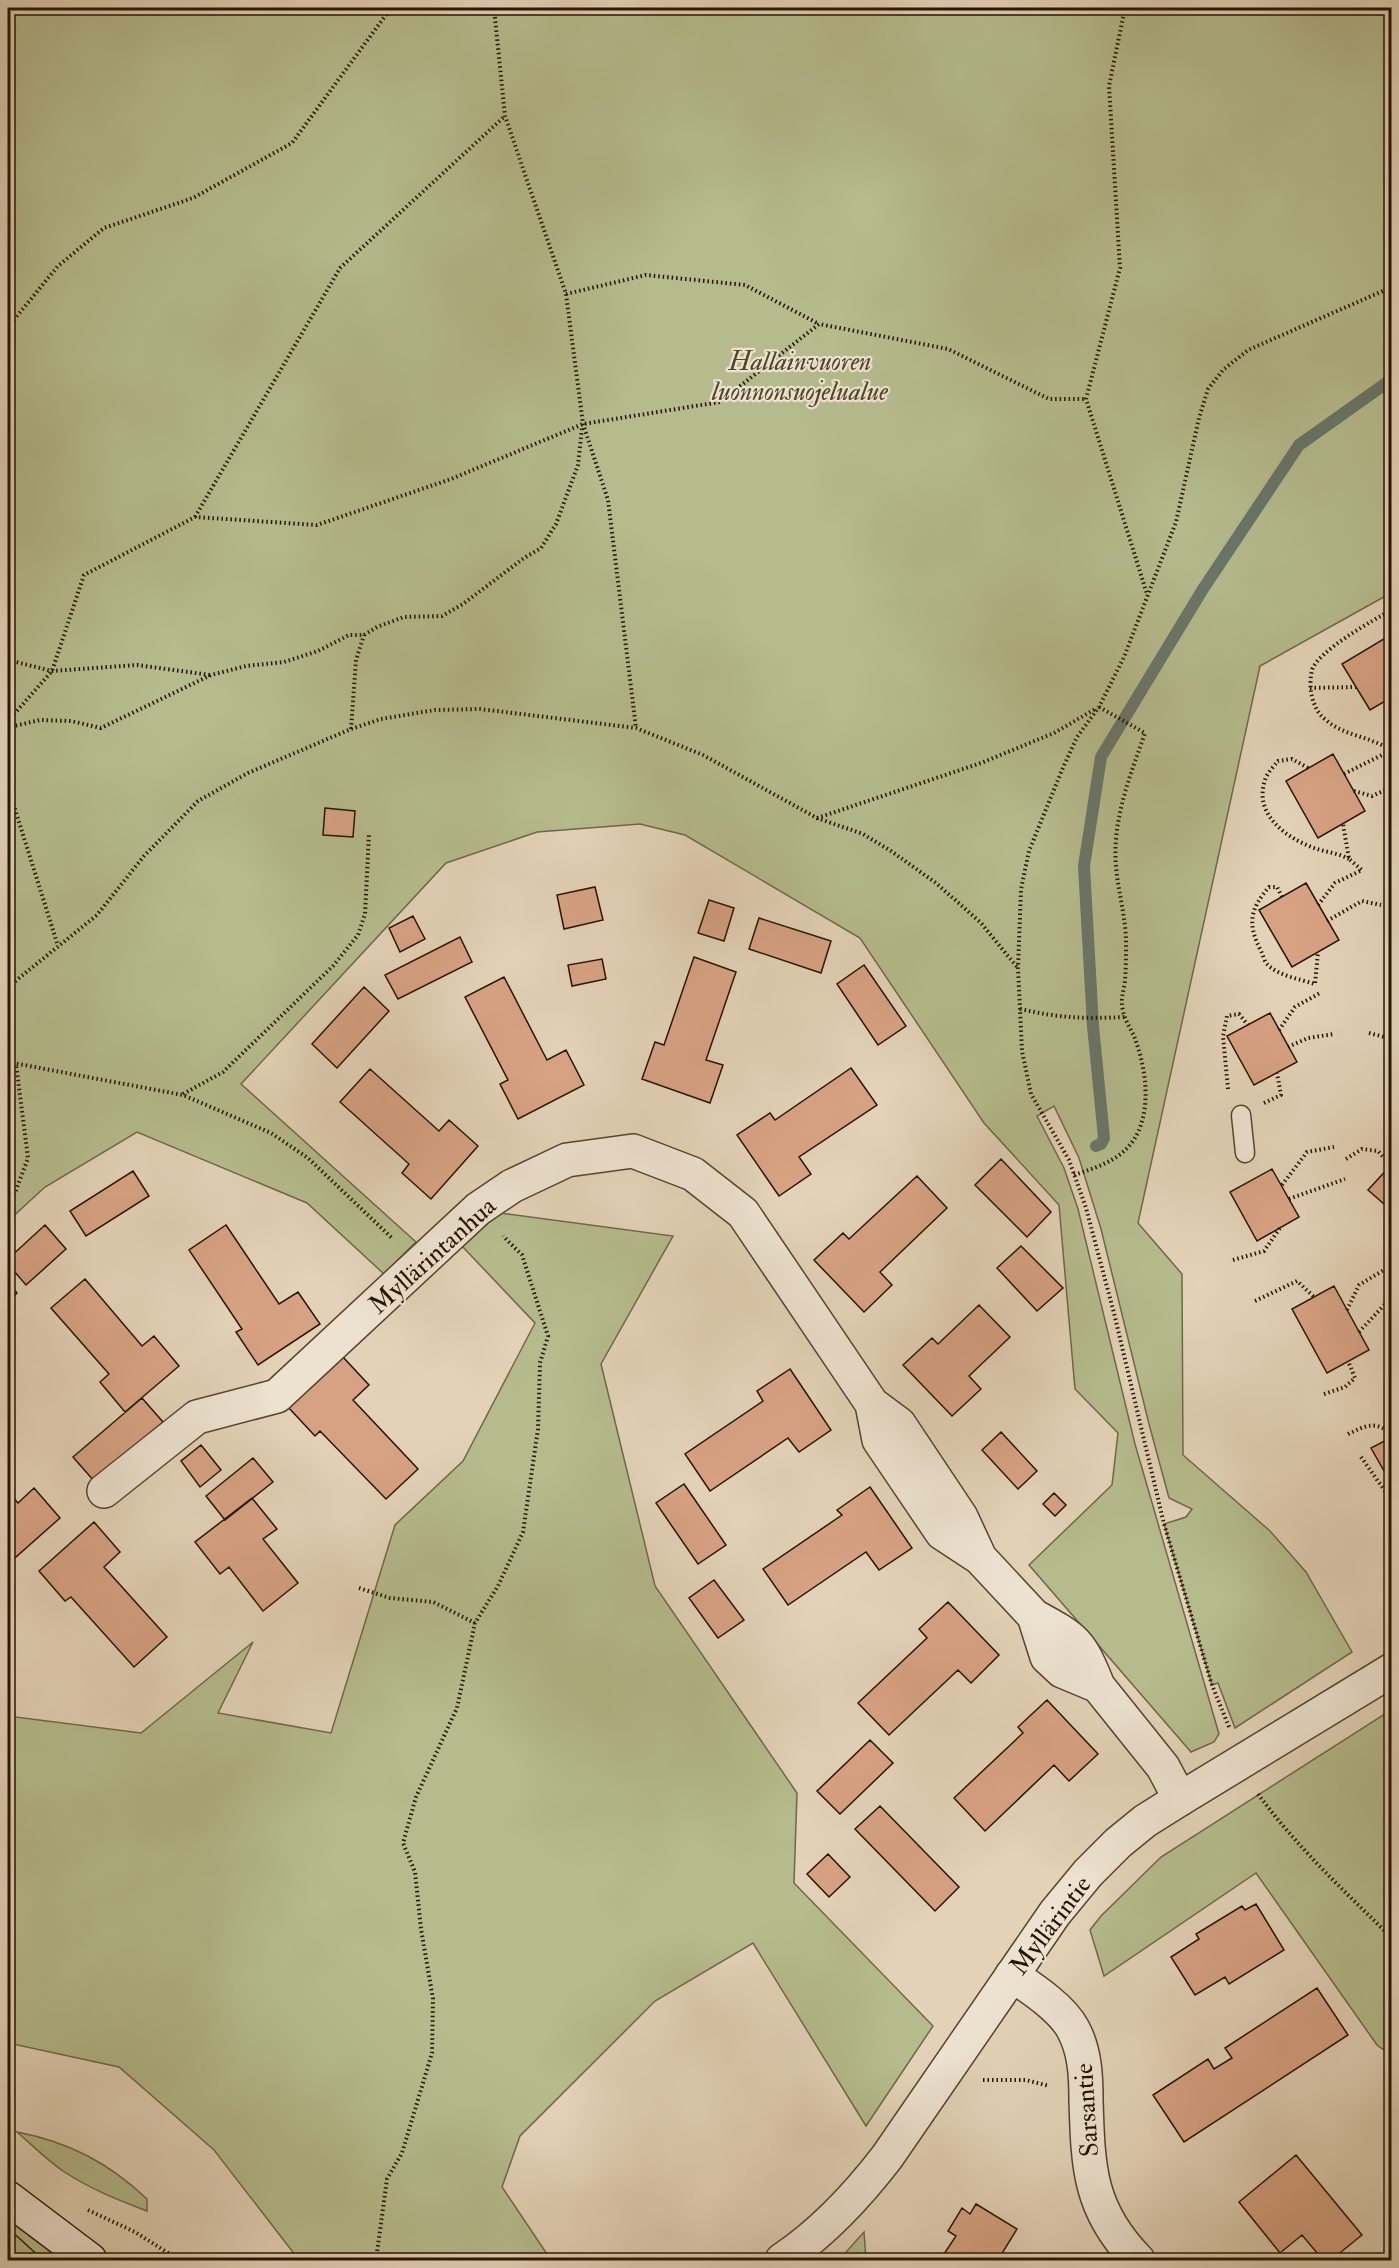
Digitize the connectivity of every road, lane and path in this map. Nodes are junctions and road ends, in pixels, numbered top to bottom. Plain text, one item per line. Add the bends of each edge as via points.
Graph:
1 (391, 8) edge
2 (494, 8) edge
3 (1125, 8) edge
4 (505, 116) junction
5 (1392, 287) edge
6 (566, 294) junction
7 (819, 324) junction
8 (8, 327) edge
9 (1086, 399) junction
10 (582, 424) junction
11 (195, 518) junction
12 (1147, 595) junction
13 (1392, 610) edge
14 (364, 635) junction
15 (8, 660) edge
16 (52, 671) junction
17 (211, 675) junction
18 (1356, 687) dead end
19 (1310, 688) junction
20 (1390, 698) dead end
21 (1101, 708) junction
22 (8, 721) edge
23 (1392, 725) edge
24 (636, 728) junction
25 (351, 729) junction
26 (8, 730) edge
27 (1391, 752) edge
28 (1308, 768) dead end
29 (1344, 774) dead end
30 (8, 787) edge
31 (1392, 787) edge
32 (1354, 791) dead end
33 (816, 818) junction
34 (1343, 824) dead end
35 (369, 834) dead end
36 (1349, 859) junction
37 (1282, 897) dead end
38 (1318, 905) dead end
39 (1381, 905) dead end
40 (1327, 921) dead end
41 (58, 947) junction
42 (1318, 952) dead end
43 (1018, 968) junction
44 (8, 987) edge
45 (1320, 993) dead end
46 (1020, 1009) junction
47 (1125, 1017) junction
48 (1248, 1025) dead end
49 (1279, 1030) dead end
50 (1369, 1033) dead end
51 (1334, 1034) dead end
52 (1392, 1036) edge
53 (1288, 1047) dead end
54 (8, 1062) edge
55 (16, 1064) junction
56 (1277, 1072) dead end
57 (183, 1095) junction
58 (1241, 1115) junction
59 (1334, 1147) dead end
60 (1245, 1153) dead end
61 (1346, 1159) dead end
62 (1390, 1165) dead end
63 (1074, 1175) junction
64 (1345, 1179) dead end
65 (1282, 1185) dead end
66 (1289, 1199) dead end
67 (8, 1202) edge
68 (1280, 1228) dead end
69 (522, 1255) dead end
70 (1233, 1260) dead end
71 (419, 1264) junction
72 (1392, 1265) edge
73 (1314, 1297) dead end
74 (1255, 1301) dead end
75 (1392, 1302) edge
76 (1347, 1310) dead end
77 (1359, 1332) dead end
78 (1348, 1361) dead end
79 (1324, 1394) dead end
80 (1348, 1434) dead end
81 (1392, 1434) edge
82 (1361, 1457) dead end
83 (104, 1491) dead end
84 (1392, 1502) edge
85 (358, 1588) dead end
86 (475, 1623) junction
87 (1392, 1670) edge
88 (1230, 1730) dead end
89 (1256, 1792) dead end
90 (1180, 1798) junction
91 (1392, 1938) edge
92 (1012, 1975) junction
93 (979, 2080) dead end
94 (1086, 2100) junction
95 (8, 2198) edge
96 (84, 2208) dead end
97 (90, 2260) edge
98 (179, 2260) edge
99 (376, 2260) edge
100 (783, 2260) edge
101 (1138, 2260) edge

1 - 8 path via 292,143 194,198 104,228 58,266
2 - 4 path
3 - 9 path via 1109,86 1120,268
4 - 6 path
4 - 11 path via 340,268
5 - 12 path via 1248,350 1223,370 1208,389 1176,522
6 - 7 path via 646,275 745,285
6 - 10 path
7 - 9 path via 948,349 1049,399
7 - 10 path via 720,402
9 - 12 path
10 - 11 path via 451,479 317,525
10 - 14 path via 578,465 556,524 541,548 442,616 404,618
10 - 24 path via 608,500
11 - 16 path via 84,575
12 - 21 path
13 - 19 path via 1323,654 1312,669
14 - 17 path via 349,635 284,662
14 - 25 path via 356,660
15 - 16 path
16 - 17 path via 137,665
16 - 22 path
17 - 26 path via 101,729 40,720
18 - 19 path
19 - 27 path via 1315,708 1326,721
20 - 23 path
21 - 33 path via 1054,733 981,763
21 - 43 path via 1077,737 1029,851 1022,889
21 - 47 path via 1145,733 1117,824 1116,866 1126,940 1121,993
24 - 25 path via 480,709 435,710 381,719
24 - 33 path via 704,754
25 - 41 path via 248,773 198,801 144,856 97,915
27 - 29 path
28 - 36 path via 1292,759 1278,761 1265,779 1262,799 1270,820 1304,844
30 - 41 path
31 - 32 path via 1372,796
33 - 43 path via 863,834 936,883 981,923
34 - 36 path
35 - 57 path via 365,914 358,935 333,966 223,1072
36 - 38 path via 1362,870 1335,883
37 - 42 path via 1277,887 1269,886 1256,903 1251,923 1267,964 1280,973 1314,984
39 - 40 path via 1362,902
41 - 44 path
43 - 46 path
45 - 49 path via 1295,1007
46 - 47 path via 1076,1019
46 - 63 path via 1022,1051 1031,1094
47 - 63 path via 1144,1070 1146,1103 1140,1128 1115,1160
48 - 58 path via 1239,1014 1227,1016 1223,1036 1228,1089
50 - 52 path
51 - 53 path via 1308,1038
54 - 55 path
55 - 57 path
55 - 67 path via 28,1158
56 - 58 path via 1281,1095
57 - 71 path via 271,1133 308,1158
58 - 60 lane
59 - 65 path via 1307,1152
61 - 62 path via 1362,1149 1378,1151
63 - 88 path via 1112,1303 1164,1524 1212,1685
64 - 66 path
68 - 70 path via 1264,1251
69 - 86 path via 548,1336 540,1362 538,1429 523,1532 498,1586
71 - 83 street, Myllärintanhua via 277,1396 197,1417
71 - 90 street, Myllärintanhua via 478,1209 512,1186 567,1160 633,1151 693,1174 743,1213 872,1404 879,1440 942,1533 980,1558 1034,1616 1047,1657 1062,1671 1098,1686 1163,1767
72 - 76 path via 1359,1285
73 - 74 path via 1297,1281
75 - 77 path via 1387,1302
78 - 79 path via 1355,1378 1345,1387
80 - 81 path via 1370,1425 1382,1426
82 - 84 path
85 - 86 path via 390,1598 433,1602
86 - 99 path via 457,1708 416,1797 403,1843 415,1872 434,1999 432,2053 402,2153 387,2179
87 - 90 street, Myllärintie
89 - 91 path via 1336,1883
90 - 92 street, Myllärintie via 1118,1843 1088,1873
92 - 94 street, Sarsantie via 1072,2027 1085,2070
92 - 100 street, Myllärintie via 861,2190 828,2225
93 - 94 path via 1026,2080
94 - 101 street, Sarsantie via 1091,2178 1103,2215
95 - 97 street
96 - 98 path via 135,2232

